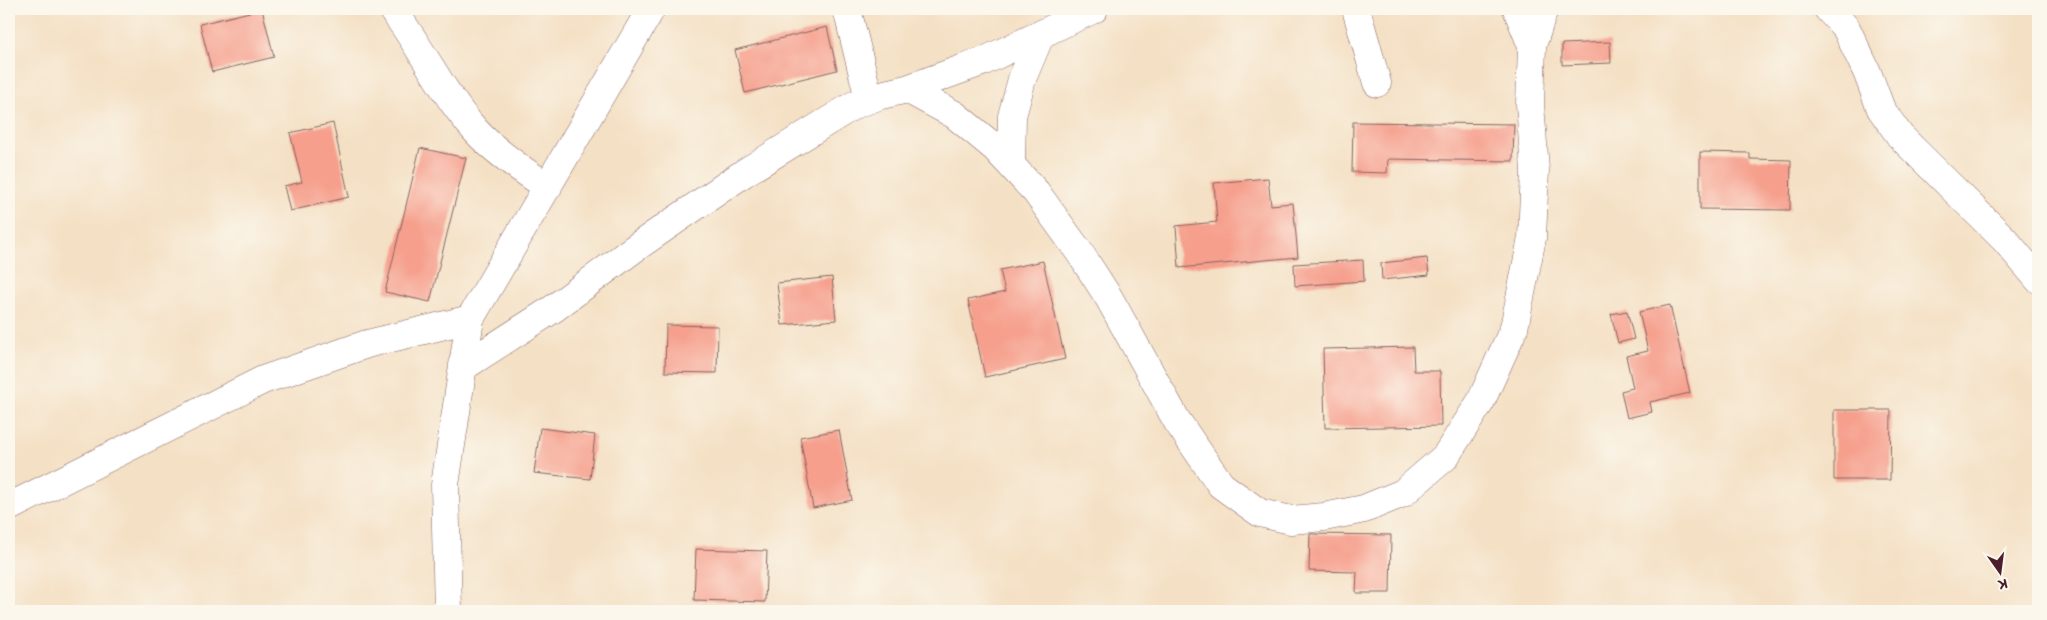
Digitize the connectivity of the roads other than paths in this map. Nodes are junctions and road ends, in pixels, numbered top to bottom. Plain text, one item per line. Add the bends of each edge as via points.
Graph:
1 (392, 9) edge
2 (651, 9) edge
3 (847, 9) edge
4 (1094, 9) edge
5 (1356, 9) edge
6 (1517, 9) edge
7 (1544, 9) edge
8 (1828, 9) edge
9 (1040, 36) junction
10 (1532, 46) junction
11 (1378, 83) dead end
12 (907, 89) junction
13 (869, 99) junction
14 (1011, 165) junction
15 (548, 186) junction
16 (2038, 279) edge
17 (470, 319) junction
18 (463, 368) junction
19 (9, 507) edge
20 (448, 611) edge

1 - 15 street via 447,95 475,130 521,169
2 - 15 street
3 - 13 street
4 - 9 street
5 - 11 street
6 - 10 street
7 - 10 street
8 - 16 street via 1846,28 1881,110 1900,136 2004,240
9 - 12 street
9 - 14 street via 1022,79 1012,116
10 - 14 street via 1530,104 1535,170 1532,238 1514,328 1481,401 1445,457 1403,493 1364,509 1291,520 1260,514 1221,485 1177,421 1109,298 1080,253 1036,192
12 - 13 street
12 - 14 street via 955,115
13 - 18 street via 854,104 744,173 553,309
15 - 17 street
17 - 18 street
17 - 19 street via 367,344 263,380
18 - 20 street via 445,485

